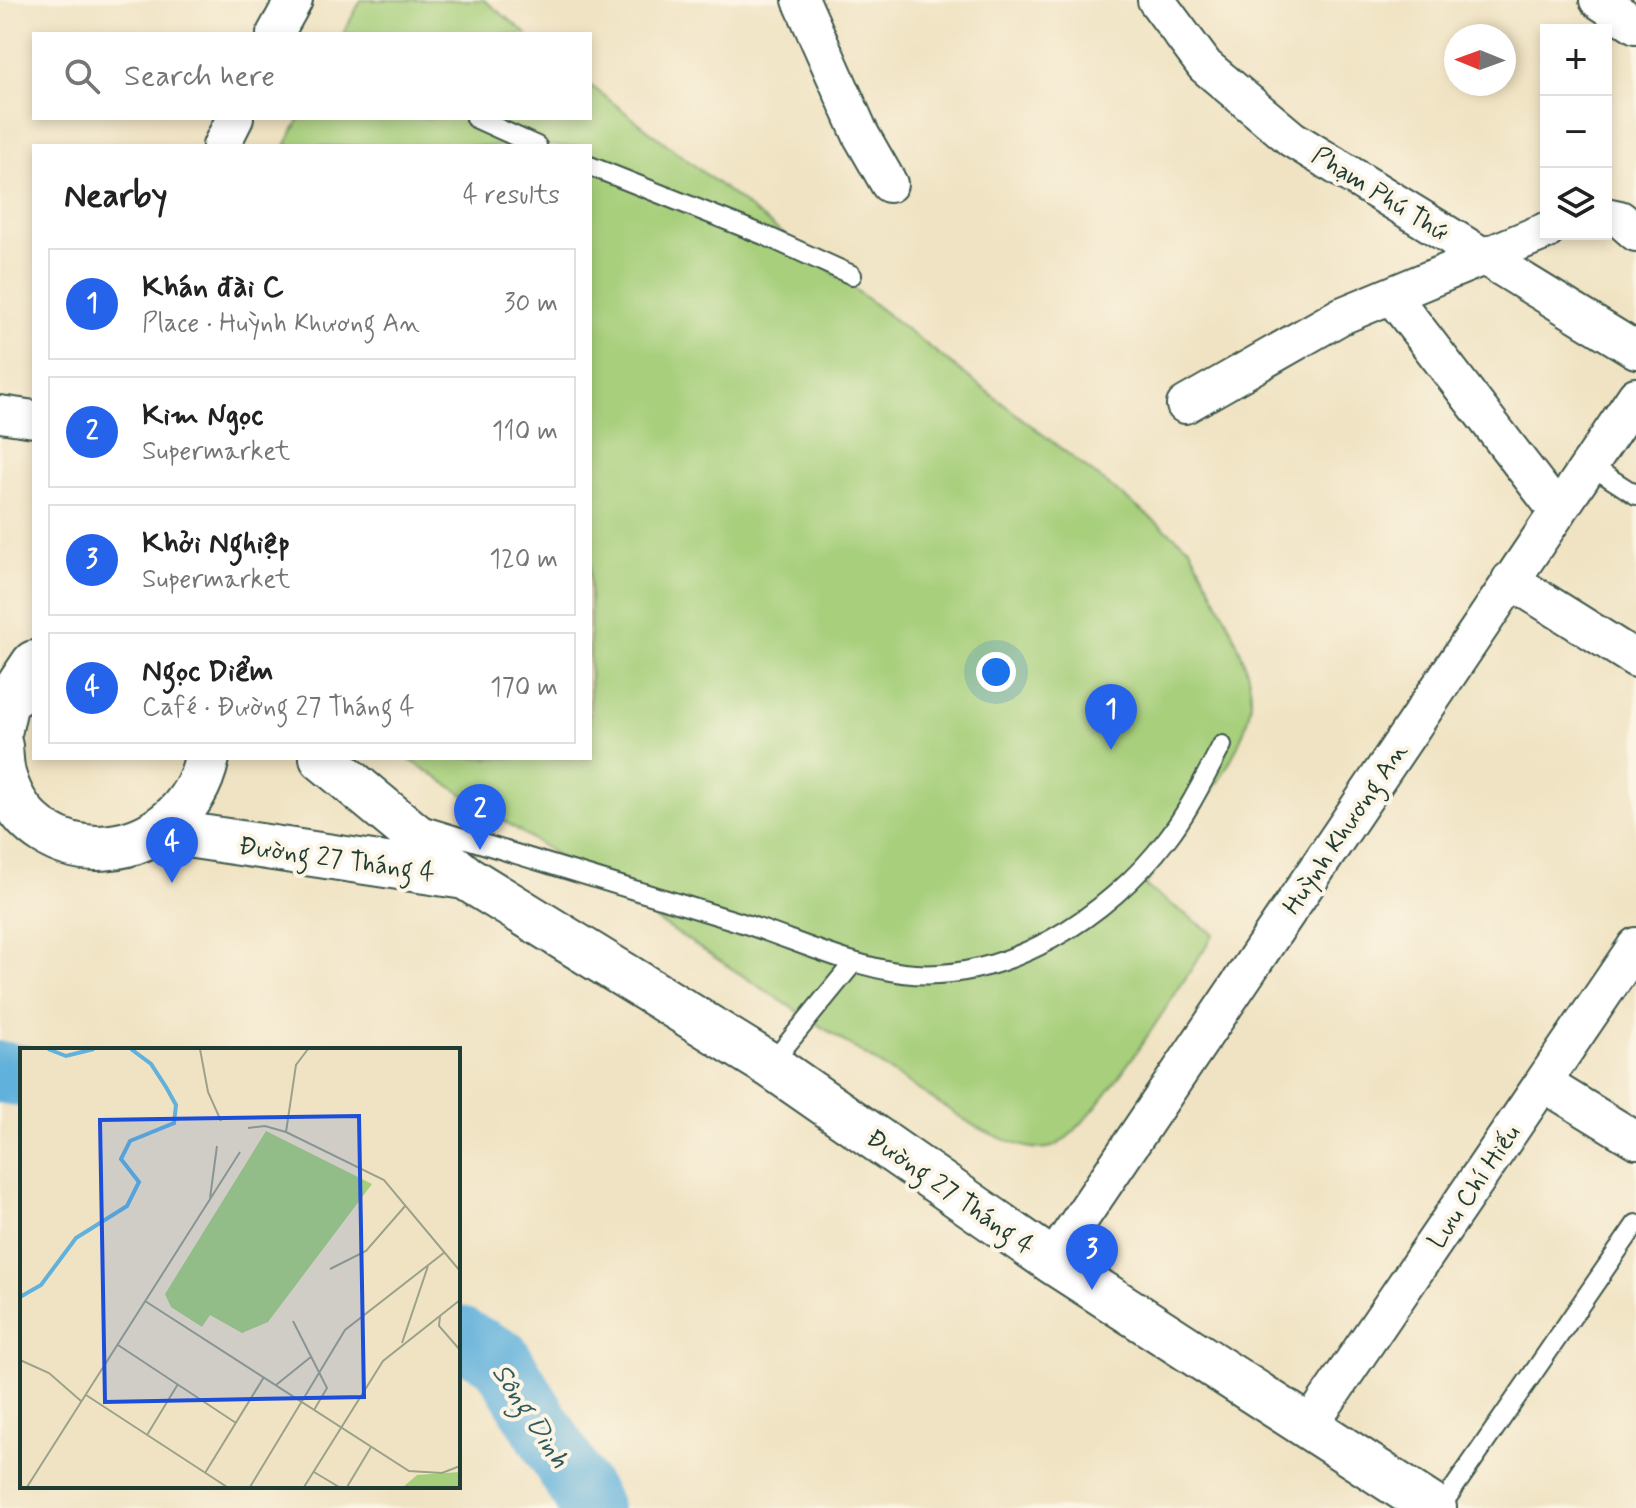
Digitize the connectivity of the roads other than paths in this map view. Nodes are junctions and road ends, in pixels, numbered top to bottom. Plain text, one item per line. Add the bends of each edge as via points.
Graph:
1 (801, 0) edge
2 (1156, 0) edge
3 (1598, 0) edge
4 (1636, 25) edge
5 (234, 120) edge
6 (479, 120) edge
7 (222, 144) edge
8 (523, 144) edge
9 (592, 167) edge
10 (889, 184) dead end
11 (1612, 217) edge
12 (1636, 233) edge
13 (1540, 234) edge
14 (1484, 257) junction
15 (852, 275) dead end
16 (1392, 296) junction
17 (1636, 350) edge
18 (1636, 396) edge
19 (1185, 405) dead end
20 (0, 414) edge
21 (32, 419) edge
22 (1591, 466) junction
23 (1636, 495) edge
24 (1558, 512) junction
25 (1510, 580) junction
26 (1636, 659) edge
27 (32, 666) edge
28 (0, 729) edge
29 (1222, 745) dead end
30 (0, 746) edge
31 (206, 760) edge
32 (324, 760) edge
33 (8, 808) edge
34 (390, 816) junction
35 (161, 831) junction
36 (465, 877) junction
37 (1636, 946) edge
38 (854, 962) junction
39 (770, 1065) junction
40 (1543, 1083) junction
41 (1636, 1140) edge
42 (1636, 1224) edge
43 (1052, 1261) junction
44 (1310, 1425) junction
45 (1434, 1508) edge
46 (1440, 1508) edge

1 - 10 street via 861,135
2 - 14 street, Phạm Phú Thứ via 1205,66 1292,139
3 - 4 street
5 - 7 street
6 - 8 lane
9 - 15 lane
11 - 12 street
13 - 14 street
14 - 16 street
14 - 17 street, Phạm Phú Thứ
16 - 19 street via 1341,316
16 - 24 street
18 - 22 street, Huỳnh Khương An
20 - 21 street
22 - 23 lane
22 - 24 street, Huỳnh Khương An
24 - 25 street, Huỳnh Khương An
25 - 26 street
25 - 43 street, Huỳnh Khương An
27 - 28 street via 5,706
29 - 38 lane via 1175,826 1140,872 1065,931 991,964 950,973 904,973
30 - 33 street
31 - 35 street via 187,807
32 - 34 street, Đường 27 Tháng 4
33 - 35 street via 69,843 99,849 137,843
34 - 36 street, Đường 27 Tháng 4
34 - 38 lane
35 - 36 street, Đường 27 Tháng 4
36 - 39 street, Đường 27 Tháng 4
37 - 40 street, Lưu Chí Hiếu
38 - 39 lane
39 - 43 street, Đường 27 Tháng 4
40 - 41 street
40 - 44 street, Lưu Chí Hiếu
42 - 46 lane
43 - 44 street, Đường 27 Tháng 4
44 - 45 street, Đường 27 Tháng 4

